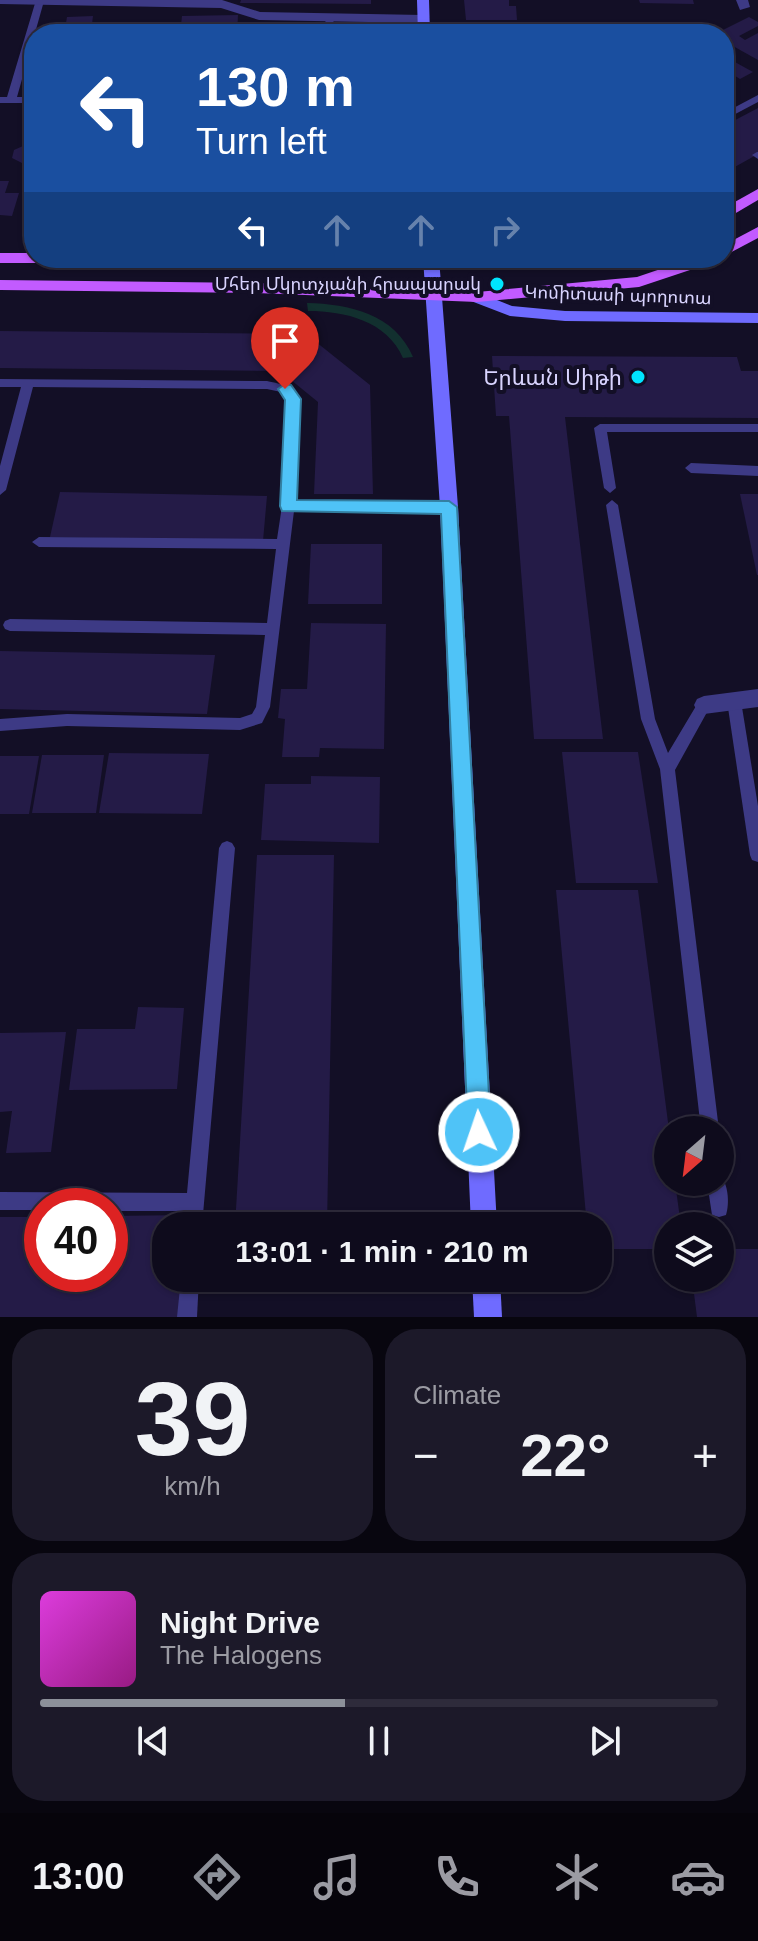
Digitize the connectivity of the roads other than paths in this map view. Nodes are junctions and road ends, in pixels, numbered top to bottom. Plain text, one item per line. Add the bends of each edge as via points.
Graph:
1 (0, 0) edge
2 (49, 0) edge
3 (423, 0) edge
4 (40, 1) edge
5 (330, 17) junction
6 (423, 19) junction
7 (35, 24) edge
8 (329, 24) edge
9 (423, 24) edge
10 (24, 64) edge
11 (758, 98) edge
12 (6, 100) edge
13 (734, 111) edge
14 (758, 194) edge
15 (734, 209) edge
16 (758, 232) edge
17 (734, 245) edge
18 (0, 258) edge
19 (24, 258) edge
20 (432, 268) edge
21 (688, 268) edge
22 (0, 285) edge
23 (435, 293) junction
24 (477, 297) junction
25 (758, 318) edge
26 (0, 383) edge
27 (28, 383) junction
28 (758, 428) edge
29 (691, 468) dead end
30 (758, 471) edge
31 (610, 488) dead end
32 (0, 490) edge
33 (612, 505) dead end
34 (288, 506) junction
35 (449, 507) junction
36 (39, 542) dead end
37 (283, 544) junction
38 (10, 625) dead end
39 (272, 629) junction
40 (758, 698) edge
41 (734, 701) junction
42 (704, 705) joint
43 (0, 725) edge
44 (667, 769) junction
45 (227, 848) dead end
46 (758, 855) edge
47 (708, 1116) edge
48 (718, 1196) edge
49 (0, 1201) edge
50 (195, 1202) junction
51 (719, 1208) dead end
52 (194, 1212) edge
53 (483, 1212) edge
54 (189, 1292) edge
55 (487, 1292) edge
56 (187, 1317) edge
57 (488, 1317) edge

1 - 4 street
2 - 4 street
2 - 5 street via 222,4 259,16
3 - 6 street
4 - 7 lane
5 - 6 street
5 - 8 lane
6 - 9 street
10 - 12 lane
11 - 13 lane
14 - 15 main road
16 - 17 main road
18 - 19 main road
20 - 23 street
21 - 24 main road via 639,282
22 - 23 main road, Կոմիտասի պողոտա
23 - 24 main road, Կոմիտասի պողոտա
23 - 35 street
24 - 25 street, Կոմիտասի պողոտա via 510,311 565,316
26 - 27 lane
27 - 32 lane
27 - 34 lane via 285,389 293,399
28 - 31 lane via 600,428
29 - 30 lane
33 - 44 lane via 648,719
34 - 35 lane
34 - 37 lane
35 - 53 street
36 - 37 lane
37 - 39 lane
38 - 39 lane
39 - 43 lane via 257,719 240,724 67,720
40 - 41 street
41 - 42 street
41 - 46 lane
42 - 44 lane
44 - 47 lane
45 - 50 lane
48 - 51 lane
49 - 50 lane
50 - 52 lane
54 - 56 lane
55 - 57 street

